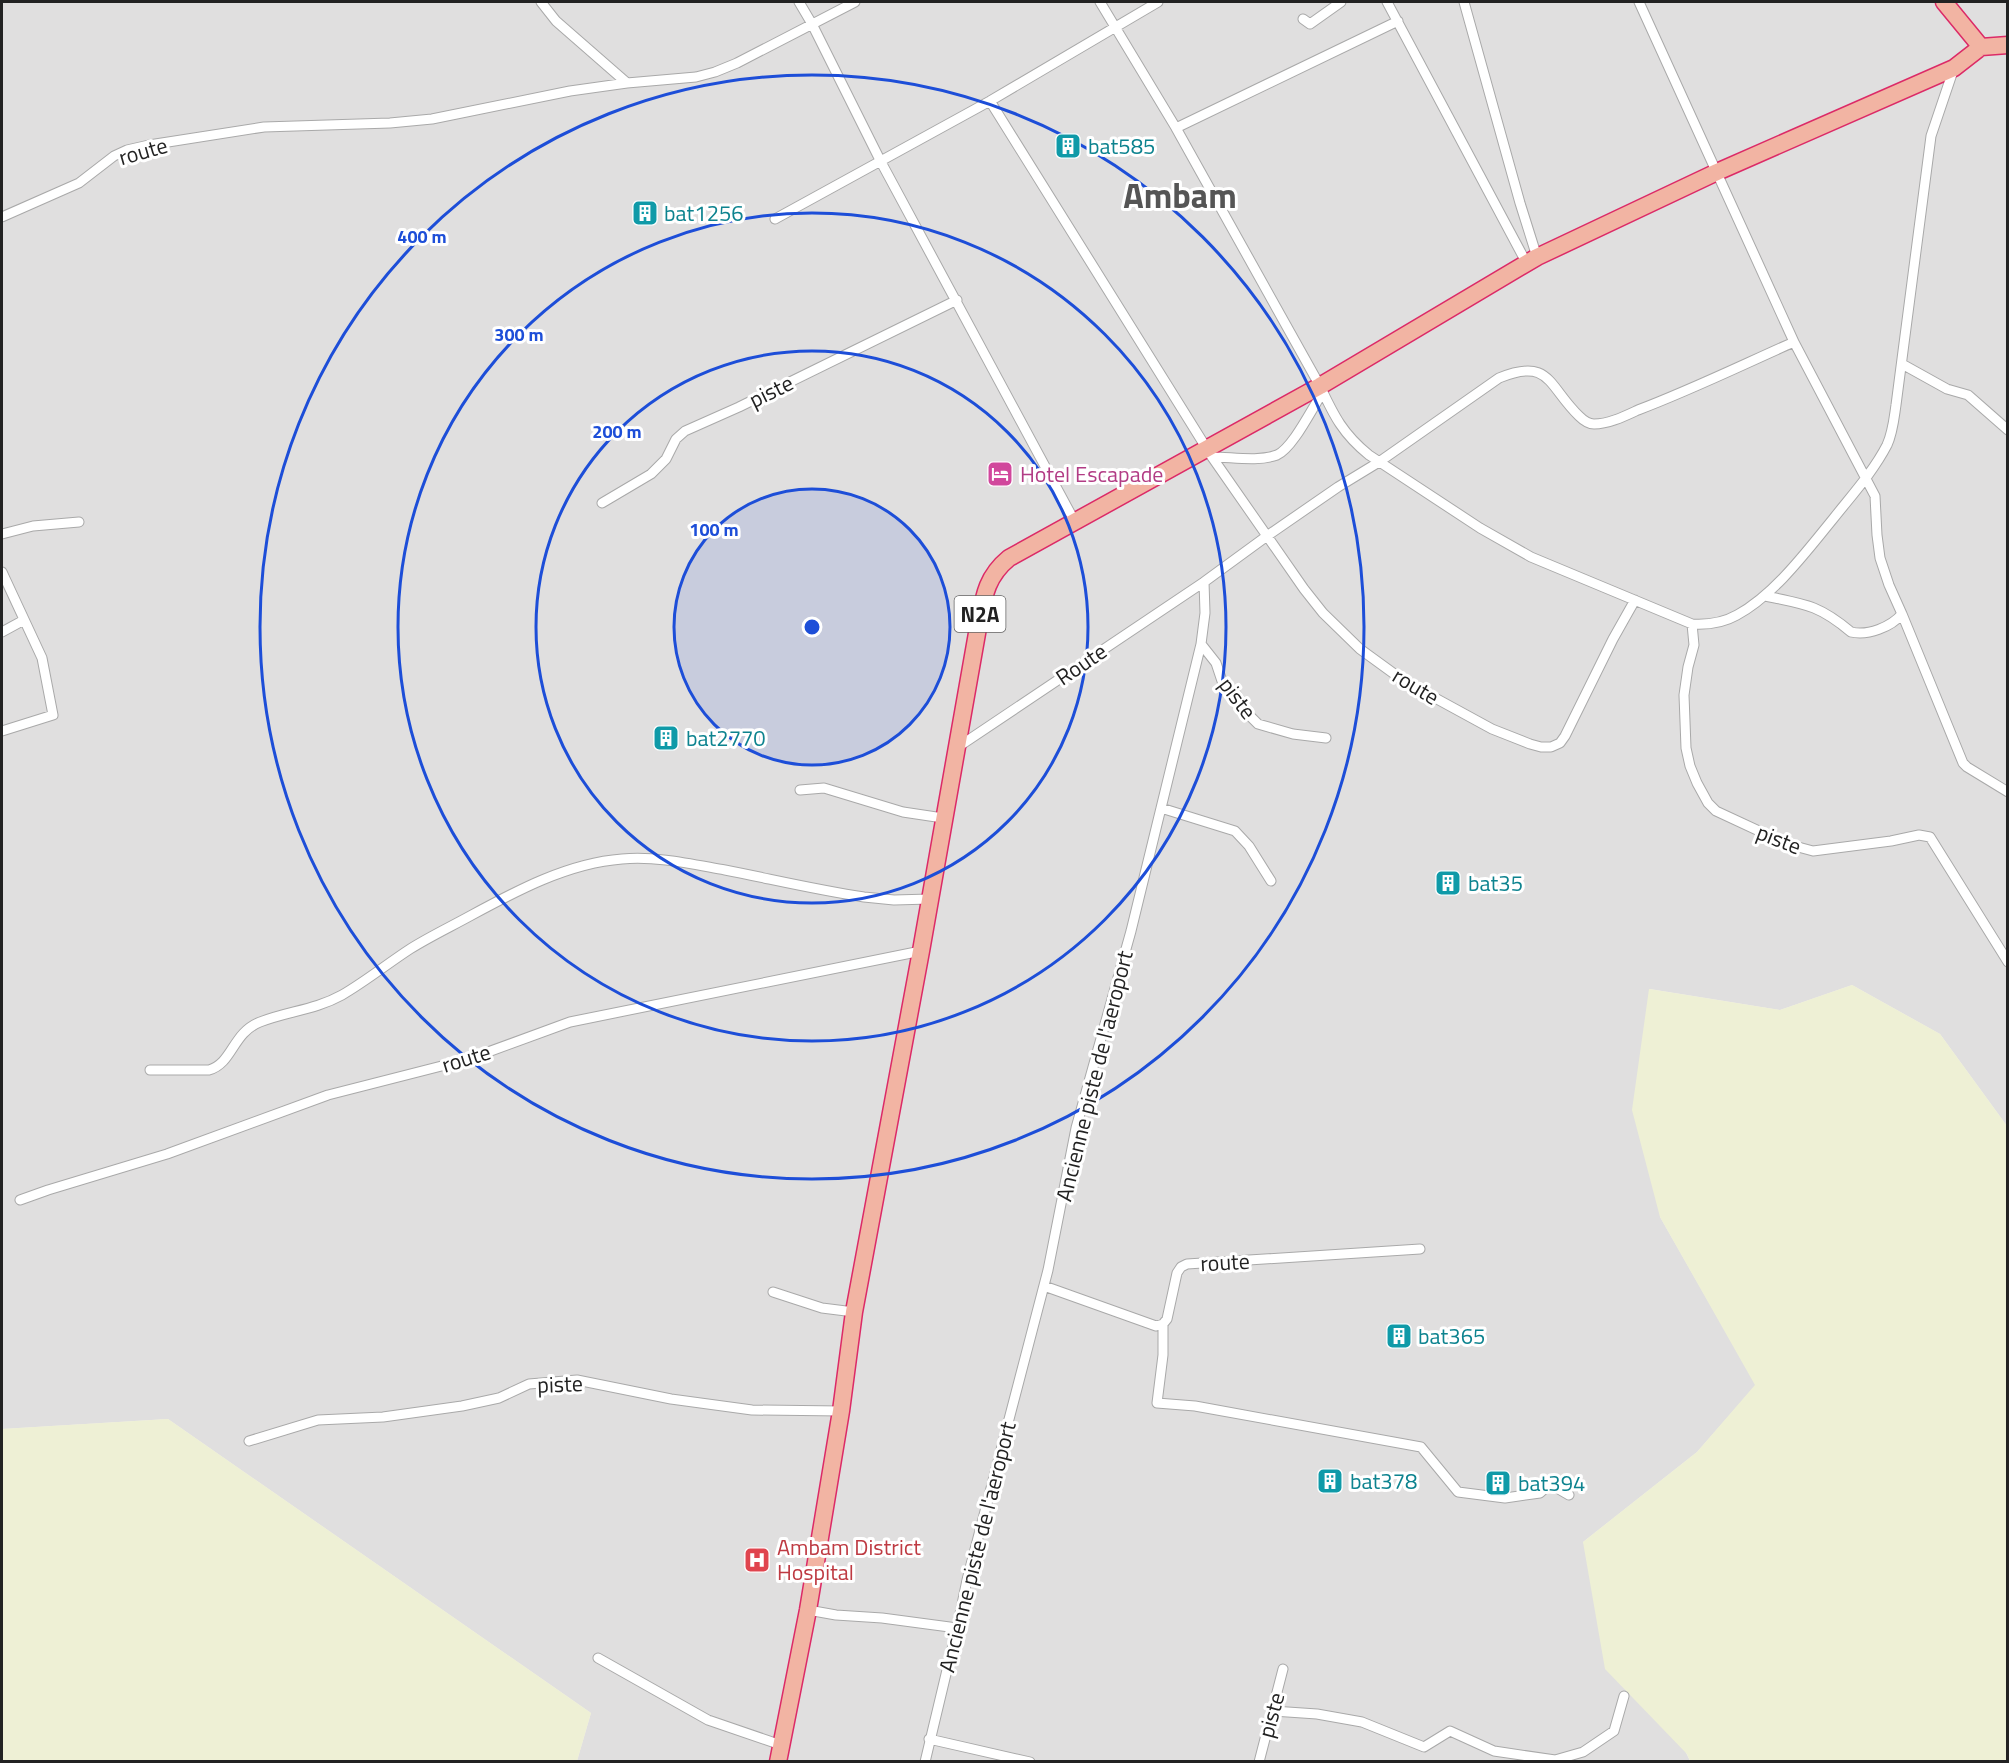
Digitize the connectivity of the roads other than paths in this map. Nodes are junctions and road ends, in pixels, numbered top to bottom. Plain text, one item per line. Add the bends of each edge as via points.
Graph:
1 (541, 2) edge
2 (798, 2) edge
3 (855, 2) edge
4 (1100, 2) edge
5 (1158, 2) edge
6 (1341, 2) edge
7 (1387, 2) edge
8 (1464, 2) edge
9 (1639, 2) edge
10 (1944, 2) edge
11 (1302, 19) dead end
12 (1398, 21) junction
13 (812, 24) junction
14 (1114, 27) junction
15 (2007, 45) edge
16 (1981, 47) junction
17 (1954, 69) junction
18 (627, 83) junction
19 (990, 101) junction
20 (1176, 128) junction
21 (881, 162) junction
22 (1717, 172) junction
23 (2, 217) edge
24 (775, 219) dead end
25 (1531, 259) junction
26 (957, 300) junction
27 (1794, 342) junction
28 (1902, 364) junction
29 (1321, 389) junction
30 (2007, 430) edge
31 (1209, 452) junction
32 (1379, 462) junction
33 (1866, 478) junction
34 (602, 503) dead end
35 (79, 522) dead end
36 (1075, 522) junction
37 (2, 534) edge
38 (1267, 536) junction
39 (2, 572) edge
40 (1204, 582) junction
41 (1765, 596) junction
42 (1635, 600) junction
43 (1902, 614) junction
44 (24, 620) junction
45 (1692, 624) junction
46 (2, 633) edge
47 (1201, 644) junction
48 (2, 731) edge
49 (1326, 738) dead end
50 (958, 747) junction
51 (800, 790) dead end
52 (2007, 792) edge
53 (1161, 807) junction
54 (943, 818) junction
55 (1271, 881) dead end
56 (930, 898) junction
57 (921, 951) junction
58 (2007, 962) edge
59 (150, 1070) dead end
60 (20, 1200) dead end
61 (1420, 1249) dead end
62 (1044, 1286) junction
63 (773, 1292) dead end
64 (854, 1312) junction
65 (1163, 1324) junction
66 (841, 1411) junction
67 (249, 1441) dead end
68 (1569, 1495) dead end
69 (808, 1610) junction
70 (957, 1628) junction
71 (598, 1658) dead end
72 (1283, 1669) dead end
73 (1624, 1696) dead end
74 (1273, 1712) junction
75 (929, 1739) junction
76 (780, 1753) edge
77 (924, 1761) edge
78 (1030, 1761) edge
79 (1259, 1761) edge

1 - 18 street via 556,21
2 - 13 street
3 - 13 street, route
4 - 14 street
5 - 14 street
6 - 11 street via 1310,24
7 - 12 street
8 - 25 street via 1520,203
9 - 22 street
10 - 16 highway
12 - 20 street
12 - 25 street
13 - 18 street, route via 715,72
13 - 21 street
14 - 19 street
14 - 20 street
15 - 16 highway
16 - 17 highway, N2A
17 - 22 highway, N2A
17 - 28 street via 1931,136
18 - 23 street, route via 432,119 264,126 149,145 114,156 79,183
19 - 21 street
19 - 31 street, route
20 - 29 street
21 - 24 street
21 - 26 street
22 - 25 highway, N2A
22 - 27 street
25 - 29 highway, N2A
26 - 34 street, piste via 685,431 651,474
26 - 36 street
27 - 32 street via 1649,406 1593,424 1577,414 1542,373 1515,371 1499,378
27 - 33 street
28 - 30 street via 1947,389 1968,395
28 - 33 street via 1891,434
29 - 31 highway, N2A
29 - 31 street via 1292,444 1284,451 1253,458
29 - 32 street via 1352,442
31 - 36 highway, N2A
31 - 38 street, route
32 - 38 street
32 - 42 street via 1531,557
33 - 41 street
33 - 43 street via 1875,496 1884,572
35 - 37 street via 33,526
36 - 50 highway, N2A via 996,568 979,622
38 - 40 street
38 - 42 street, route via 1323,613 1377,662 1492,729 1541,747 1560,743 1565,736
39 - 44 street
40 - 47 street, Ancienne piste de l'aeroport
40 - 50 street, Route
41 - 43 street via 1807,604 1857,634 1876,630
41 - 45 street via 1727,620
42 - 45 street
43 - 52 street via 1967,767
44 - 46 street
44 - 48 street via 42,658 53,715
45 - 58 street, piste via 1694,645 1684,695 1686,741 1693,775 1708,803 1739,823 1813,851 1919,835 1930,837
47 - 49 street, piste via 1216,663 1222,681 1258,724
47 - 53 street, Ancienne piste de l'aeroport
50 - 54 highway, N2A
51 - 54 street via 824,788 903,812
53 - 55 street via 1235,831
53 - 62 street, Ancienne piste de l'aeroport via 1076,1128
54 - 56 highway, N2A
56 - 57 highway, N2A
56 - 59 street via 864,897 670,860 620,859 590,864 546,878 491,904 411,949 343,994 303,1011 259,1022 239,1037 217,1067
57 - 60 street, route via 570,1022 470,1059 328,1095 166,1154
57 - 64 highway, N2A
61 - 65 street, route via 1187,1264 1177,1273
62 - 65 street via 1148,1324
62 - 70 street, Ancienne piste de l'aeroport
63 - 64 street via 822,1308
64 - 66 highway, N2A
65 - 68 street, route via 1157,1403 1195,1406 1421,1448 1458,1492 1505,1498 1540,1493 1550,1484
66 - 67 street, piste via 743,1409 577,1380 529,1384 499,1398 462,1406 382,1417 318,1419
66 - 69 highway, N2A
69 - 70 street
69 - 76 highway, N2A
70 - 75 street, Ancienne piste de l'aeroport
71 - 76 street via 672,1702
72 - 74 street, piste
73 - 74 street via 1614,1731 1583,1752 1556,1760 1494,1751 1450,1731 1424,1747 1362,1722
74 - 79 street, piste
75 - 77 street, Ancienne piste de l'aeroport
75 - 78 street

